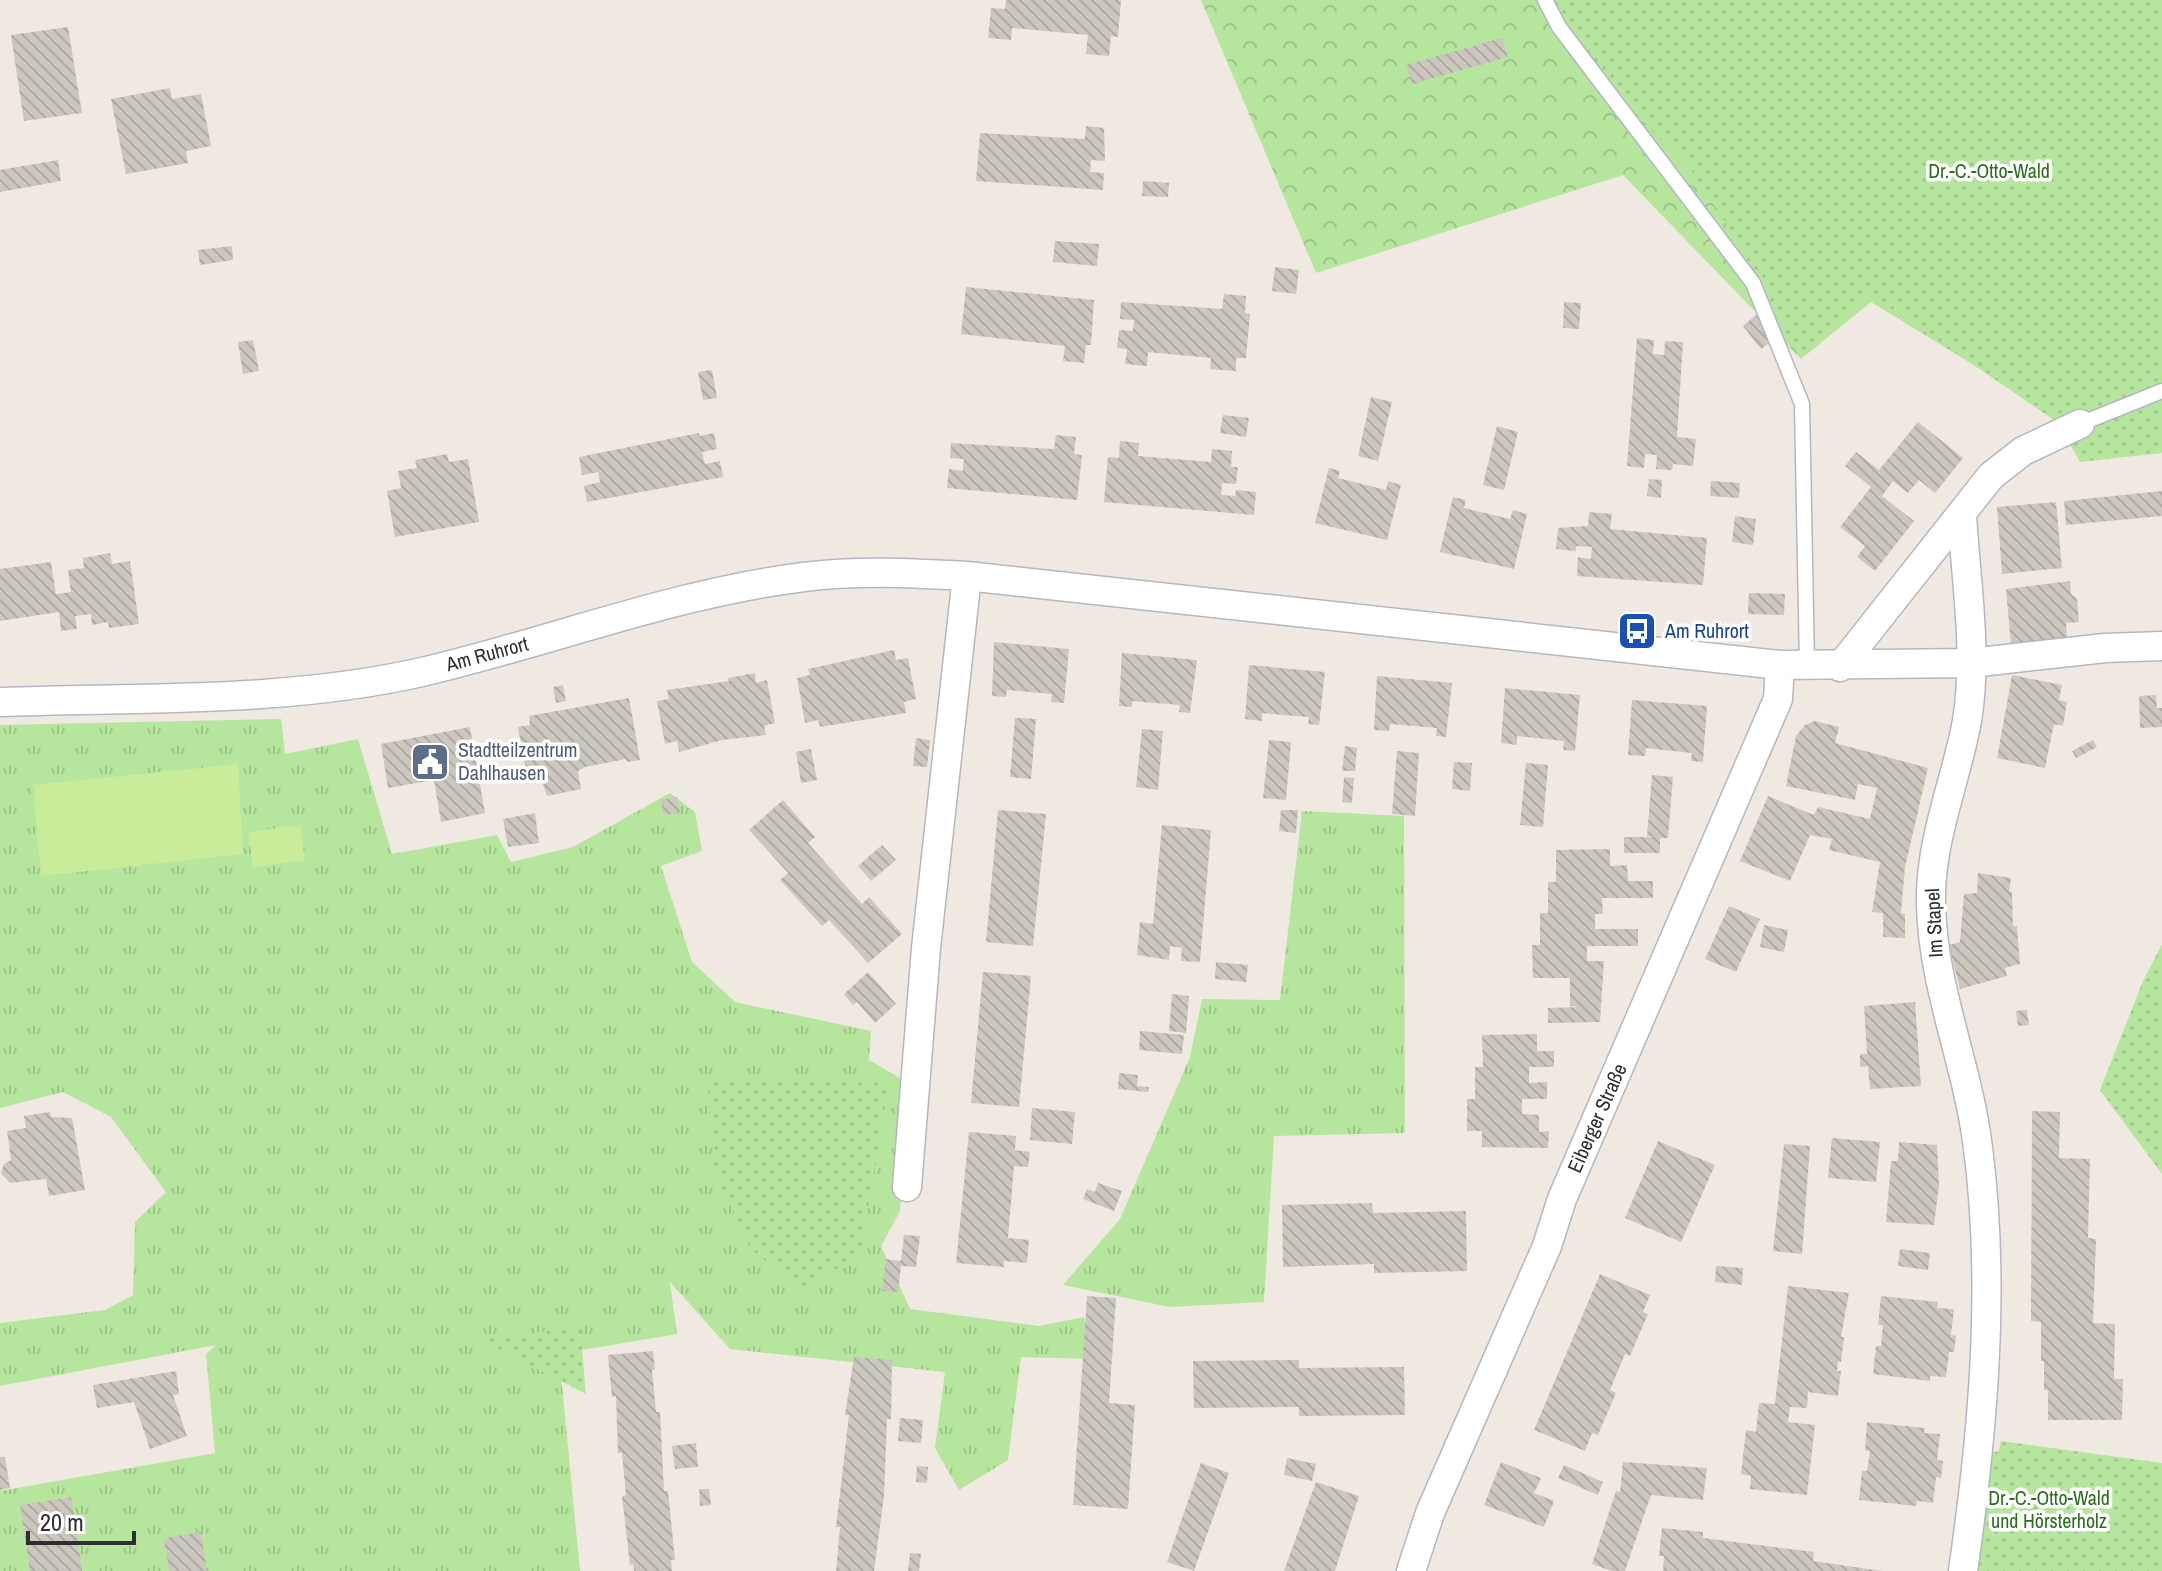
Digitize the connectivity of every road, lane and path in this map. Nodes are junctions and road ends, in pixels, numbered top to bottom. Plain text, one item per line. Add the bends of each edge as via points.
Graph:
1 (1545, 0) edge
2 (2162, 391) edge
3 (2080, 424) joint
4 (1962, 515) junction
5 (967, 576) junction
6 (2162, 646) edge
7 (1971, 663) junction
8 (1794, 666) junction
9 (1840, 667) junction
10 (0, 702) edge
11 (907, 1187) dead end
12 (1411, 1571) edge
13 (1963, 1571) edge

1 - 8 lane via 1559,27 1753,283 1802,404
2 - 3 lane
3 - 4 street via 2008,461
4 - 7 street, Im Stapel
4 - 9 street
5 - 8 street, Am Ruhrort
5 - 10 street, Am Ruhrort via 865,572 803,577 703,595 421,672 301,691
5 - 11 street via 926,948
6 - 7 street, Am Ruhrort
7 - 9 street, Am Ruhrort
7 - 13 street, Im Stapel via 1967,719 1930,888 1936,972 1978,1145 1986,1228 1982,1395
8 - 9 street, Am Ruhrort
8 - 12 street, Eiberger Straße via 1562,1199 1547,1246 1430,1513

